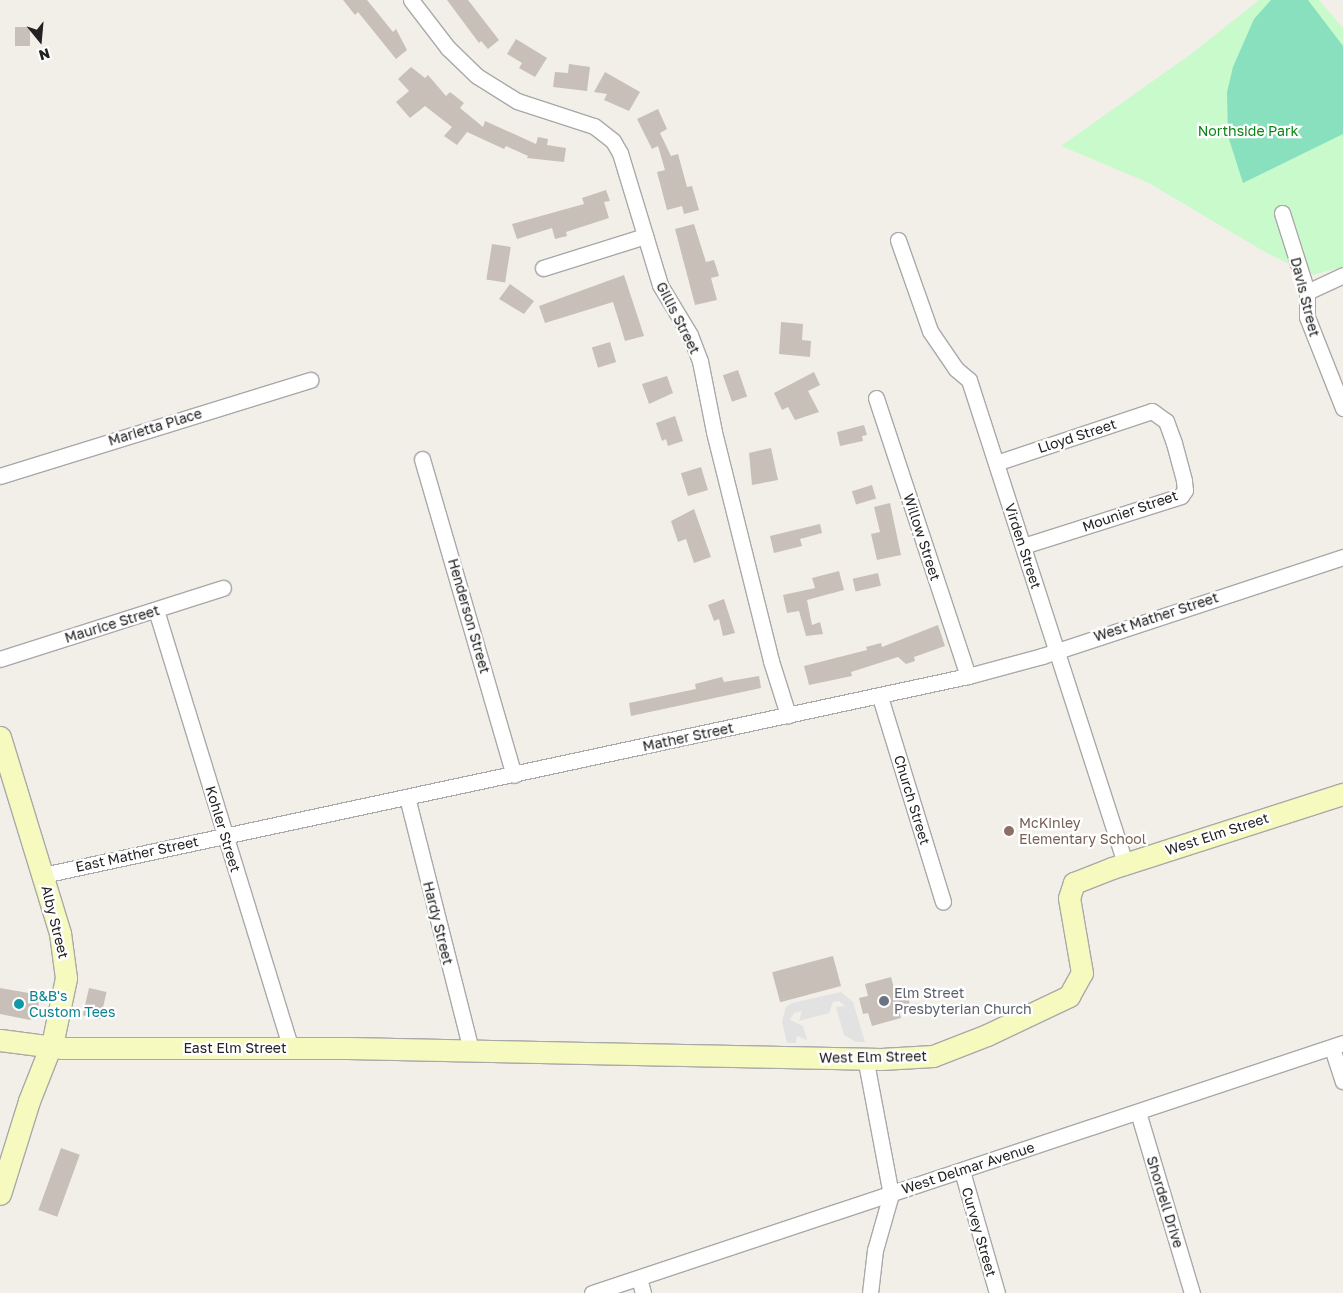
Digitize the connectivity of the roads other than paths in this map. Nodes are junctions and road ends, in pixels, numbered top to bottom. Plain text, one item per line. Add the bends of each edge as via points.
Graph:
1 (411, 0) edge
2 (1282, 213) dead end
3 (644, 236) junction
4 (898, 240) dead end
5 (543, 268) dead end
6 (1343, 275) edge
7 (1307, 292) junction
8 (311, 380) dead end
9 (876, 398) dead end
10 (1343, 408) edge
11 (1158, 413) joint
12 (422, 459) dead end
13 (996, 463) junction
14 (0, 476) edge
15 (1023, 546) junction
16 (1343, 557) edge
17 (223, 588) dead end
18 (156, 610) junction
19 (1056, 650) junction
20 (0, 659) edge
21 (968, 676) junction
22 (880, 697) junction
23 (788, 715) junction
24 (0, 737) edge
25 (514, 775) junction
26 (1343, 794) edge
27 (407, 796) junction
28 (225, 835) junction
29 (1125, 863) junction
30 (43, 875) junction
31 (943, 902) dead end
32 (0, 1040) edge
33 (1338, 1046) edge
34 (51, 1047) junction
35 (291, 1048) junction
36 (471, 1050) junction
37 (865, 1057) junction
38 (1343, 1081) edge
39 (1138, 1112) junction
40 (962, 1171) junction
41 (0, 1194) edge
42 (890, 1194) junction
43 (639, 1278) junction
44 (592, 1293) edge
45 (642, 1293) edge
46 (870, 1293) edge
47 (997, 1293) edge
48 (1192, 1293) edge

1 - 3 street, Gillis Street via 448,48 477,76 516,101 583,121 603,131 620,153
2 - 7 street, Davis Street
3 - 5 street
3 - 23 street, Gillis Street via 660,285 690,335 700,361 714,432 770,660
4 - 13 street, Virden Street via 930,331 956,369 970,380
6 - 7 street
7 - 10 street, Davis Street via 1306,317
8 - 14 street, Marietta Place
9 - 21 street, Willow Street
11 - 13 street, Lloyd Street via 1152,411
11 - 15 street, Mounier Street via 1166,421 1184,481 1185,490 1181,496
12 - 25 street, Henderson Street
13 - 15 street, Virden Street
15 - 19 street, Virden Street
16 - 19 street, West Mather Street
17 - 18 street, Maurice Street
18 - 20 street, Maurice Street
18 - 28 street, Kohler Street
19 - 21 street, West Mather Street
19 - 29 street, Virden Street
21 - 22 street, Mather Street
22 - 23 street, Mather Street
22 - 31 street, Church Street
23 - 25 street, Mather Street
24 - 30 street, Alby Street
25 - 27 street, Mather Street
26 - 29 street, West Elm Street
27 - 28 street, East Mather Street
27 - 36 street, Hardy Street
28 - 30 street, East Mather Street
28 - 35 street, Kohler Street
29 - 37 street, West Elm Street via 1079,880 1071,889 1071,919 1082,973 1069,996 942,1054 909,1058
30 - 34 street, Alby Street via 65,956 64,993
32 - 34 street, East Elm Street
33 - 38 street
33 - 39 street, West Delmar Avenue
34 - 35 street, East Elm Street
34 - 41 street, Alby Street
35 - 36 street, East Elm Street
36 - 37 street, West Elm Street
37 - 42 street
39 - 40 street, West Delmar Avenue
39 - 48 street, Shordell Drive
40 - 42 street, West Delmar Avenue
40 - 47 street, Curvey Street
42 - 43 street, West Delmar Avenue
42 - 46 street via 875,1250
43 - 44 street, West Delmar Avenue
43 - 45 street

